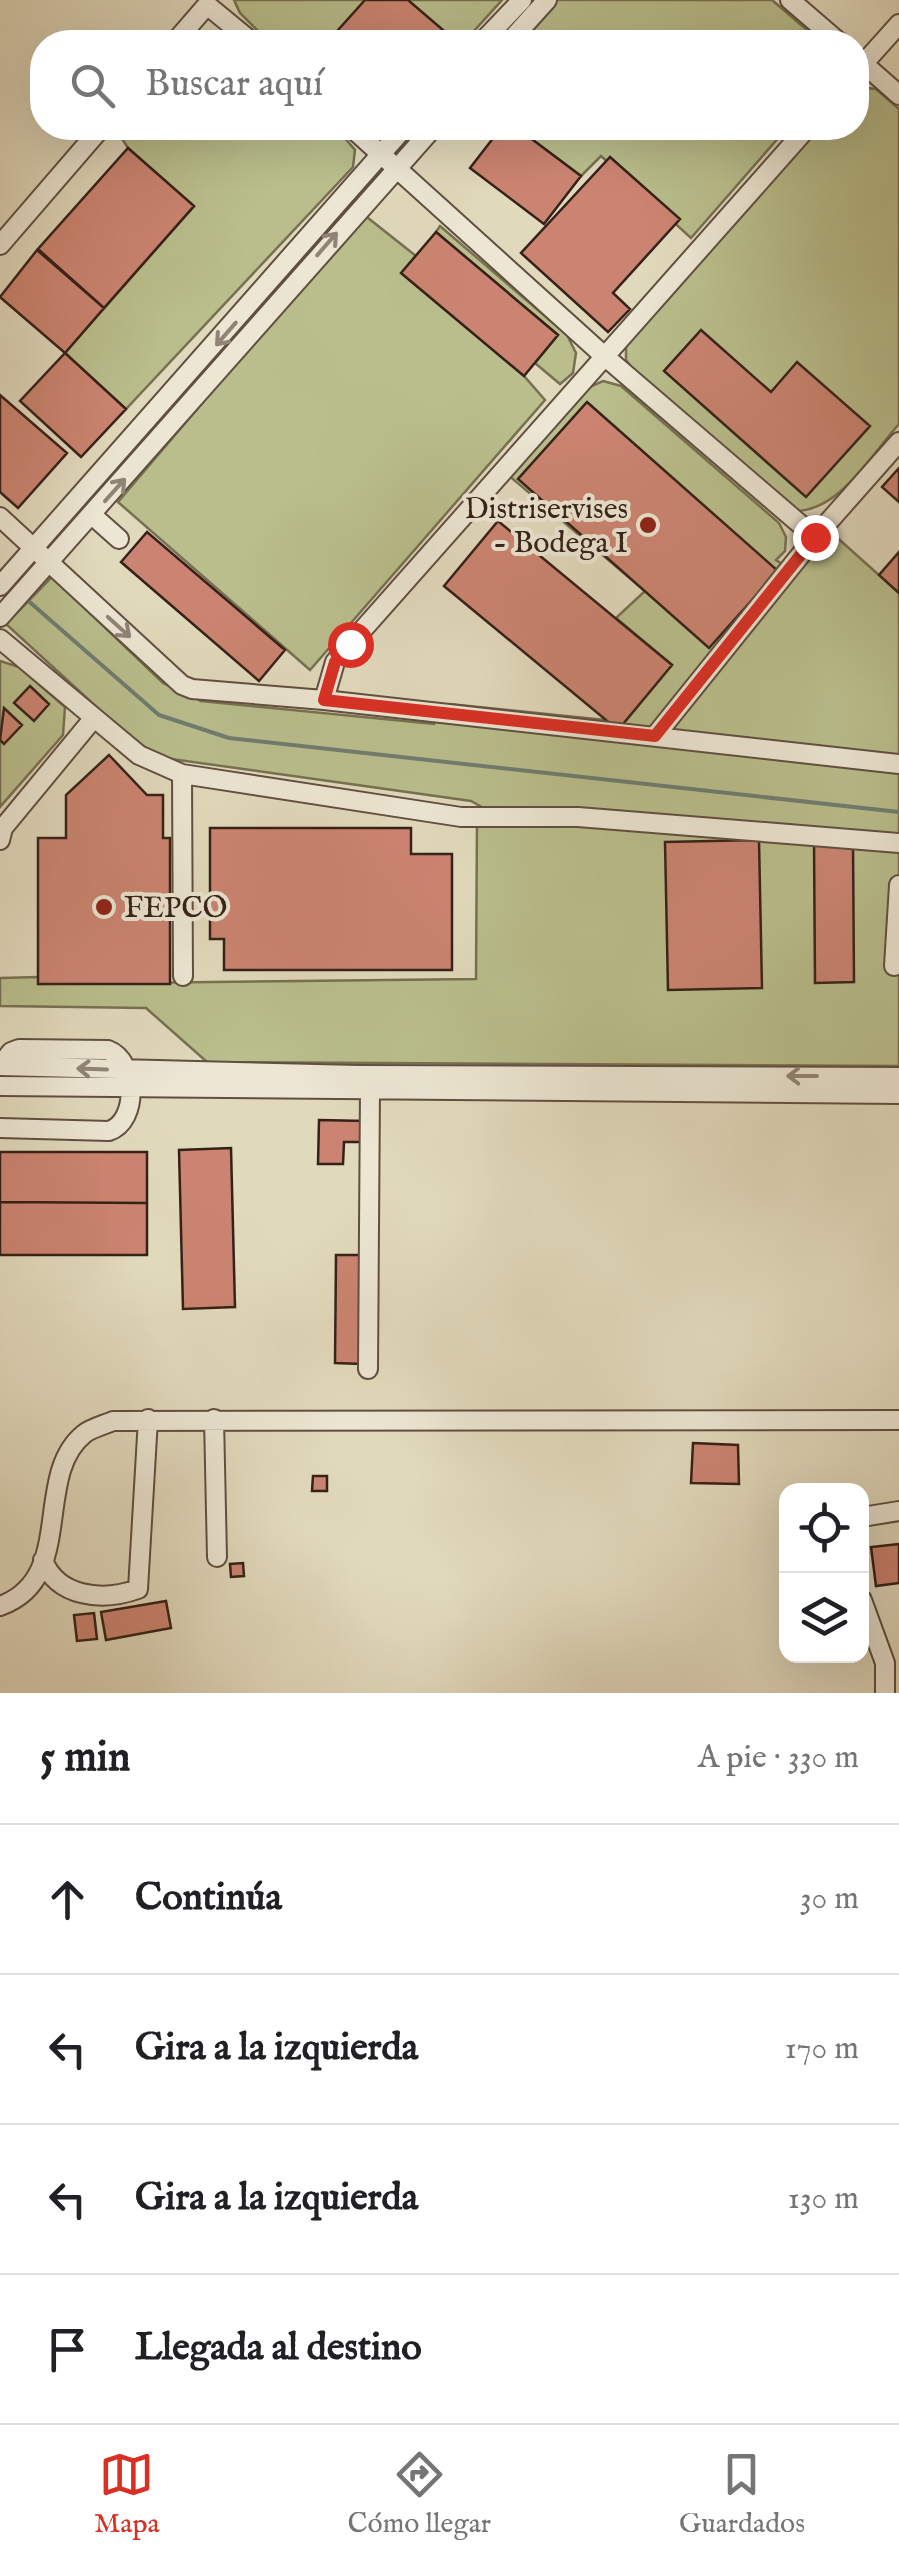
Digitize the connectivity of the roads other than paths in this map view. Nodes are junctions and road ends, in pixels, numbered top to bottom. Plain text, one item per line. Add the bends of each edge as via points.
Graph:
1 (522, 0) edge
2 (547, 0) edge
3 (790, 0) edge
4 (207, 2) edge
5 (899, 24) edge
6 (185, 30) edge
7 (238, 30) edge
8 (493, 30) edge
9 (520, 30) edge
10 (825, 30) edge
11 (869, 55) edge
12 (869, 72) edge
13 (899, 95) edge
14 (92, 140) edge
15 (366, 140) edge
16 (392, 140) edge
17 (422, 140) edge
18 (796, 140) edge
19 (381, 152) junction
20 (398, 166) junction
21 (0, 245) edge
22 (602, 354) junction
23 (899, 442) edge
24 (92, 515) junction
25 (0, 517) edge
26 (815, 537) junction
27 (119, 539) dead end
28 (34, 561) junction
29 (0, 586) edge
30 (1, 615) edge
31 (0, 638) edge
32 (324, 700) junction
33 (93, 719) junction
34 (655, 736) junction
35 (899, 764) edge
36 (182, 774) junction
37 (0, 840) edge
38 (899, 843) edge
39 (899, 885) edge
40 (894, 966) dead end
41 (184, 976) dead end
42 (0, 1066) edge
43 (899, 1077) edge
44 (130, 1079) junction
45 (709, 1084) junction
46 (0, 1086) edge
47 (370, 1089) junction
48 (899, 1094) edge
49 (0, 1128) edge
50 (368, 1369) dead end
51 (148, 1419) junction
52 (214, 1419) junction
53 (899, 1420) edge
54 (899, 1511) edge
55 (869, 1516) edge
56 (217, 1556) dead end
57 (44, 1560) junction
58 (0, 1606) edge
59 (869, 1619) edge
60 (885, 1693) edge

1 - 8 street
2 - 9 street
3 - 10 street
4 - 6 street
4 - 7 street
5 - 11 street
12 - 13 street
14 - 21 street
15 - 19 street
16 - 19 street
17 - 20 street
18 - 22 street
19 - 20 street
19 -> 28 street
20 - 22 street
24 -> 20 street
22 - 26 street
22 - 32 street via 335,662
23 - 26 street
24 - 27 street
24 - 28 street
25 - 28 street
26 - 34 street
28 - 29 street
28 - 30 street
28 -> 32 street via 182,685 208,693
31 - 33 street
32 - 34 street
33 - 36 street via 158,766
33 - 37 street
34 - 35 street
36 - 38 street via 461,817 612,819
36 - 41 street
39 - 40 street
42 - 44 street
43 -> 45 street
44 - 45 street
44 - 46 street
44 - 47 street
44 - 49 street via 120,1128
45 - 47 street
45 - 48 street
47 - 50 street
51 - 52 street
51 - 57 street via 113,1421 85,1432 68,1453
51 - 57 street via 138,1589 70,1591 50,1577
52 - 53 street
52 - 56 street
54 - 55 street
57 - 58 street via 24,1594
59 - 60 street via 885,1662

